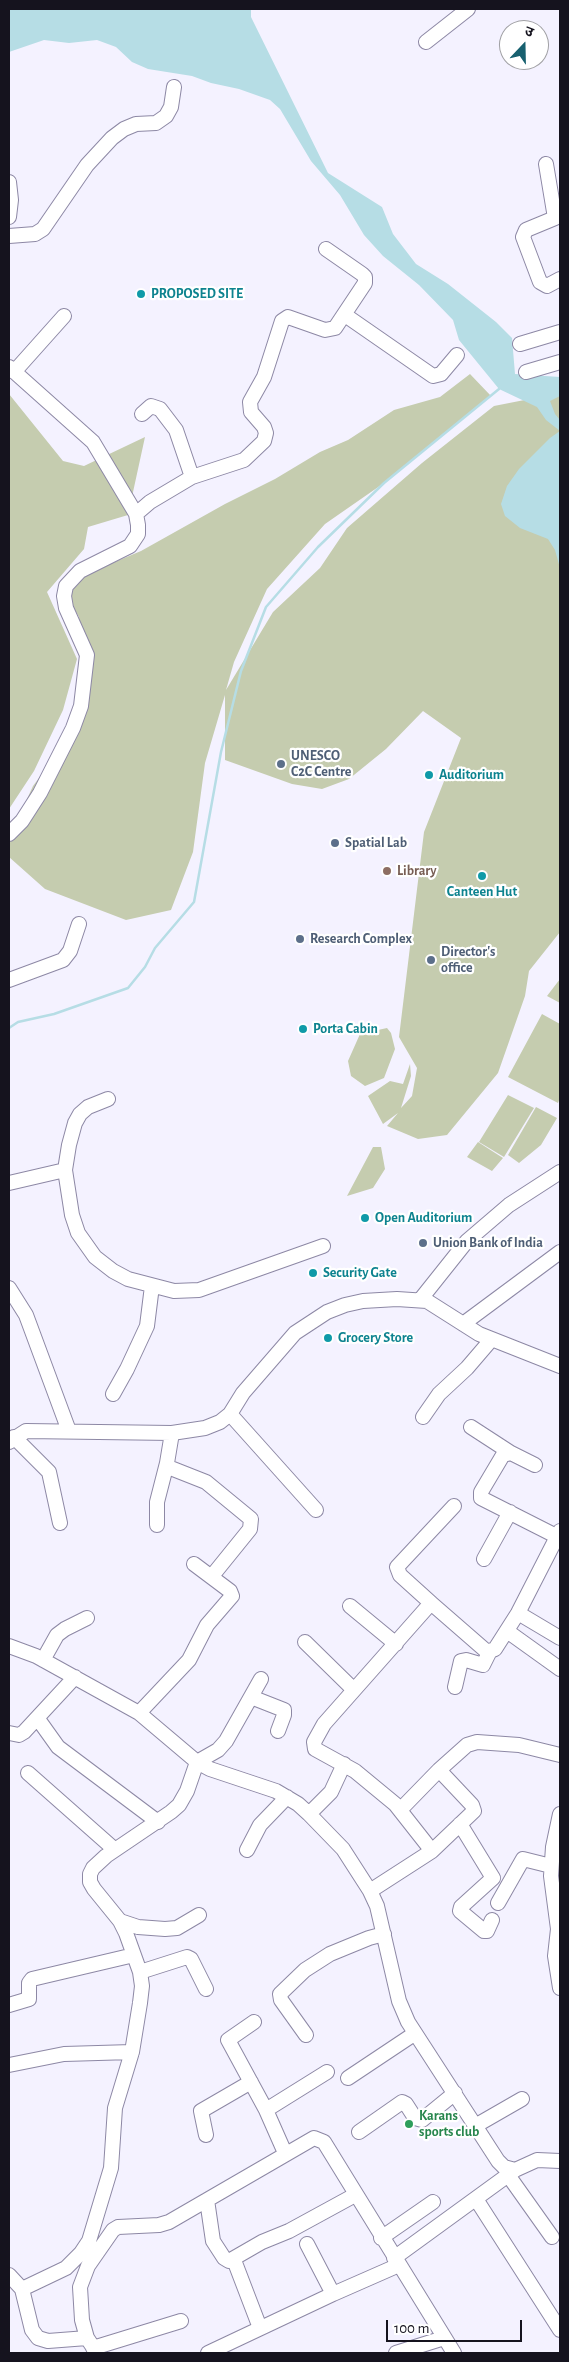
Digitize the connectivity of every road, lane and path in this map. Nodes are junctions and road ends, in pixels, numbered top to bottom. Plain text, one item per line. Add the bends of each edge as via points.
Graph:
1 (468, 9) edge
2 (426, 42) dead end
3 (174, 88) dead end
4 (546, 164) dead end
5 (9, 182) edge
6 (9, 217) edge
7 (9, 236) edge
8 (326, 249) dead end
9 (560, 279) edge
10 (346, 315) junction
11 (64, 316) dead end
12 (560, 332) edge
13 (520, 344) dead end
14 (457, 355) dead end
15 (560, 362) edge
16 (11, 369) edge
17 (526, 372) dead end
18 (142, 414) dead end
19 (192, 478) junction
20 (136, 514) junction
21 (9, 834) edge
22 (79, 924) dead end
23 (9, 980) edge
24 (108, 1099) dead end
25 (65, 1170) junction
26 (560, 1172) edge
27 (9, 1183) edge
28 (323, 1246) dead end
29 (560, 1252) edge
30 (152, 1286) junction
31 (9, 1288) edge
32 (420, 1300) junction
33 (463, 1324) junction
34 (491, 1340) junction
35 (559, 1363) edge
36 (113, 1394) dead end
37 (230, 1414) junction
38 (423, 1417) dead end
39 (471, 1427) dead end
40 (69, 1431) junction
41 (172, 1433) junction
42 (12, 1439) edge
43 (511, 1453) junction
44 (167, 1463) junction
45 (536, 1466) dead end
46 (454, 1506) dead end
47 (316, 1510) dead end
48 (510, 1512) junction
49 (60, 1523) dead end
50 (157, 1525) dead end
51 (559, 1535) edge
52 (484, 1559) dead end
53 (194, 1564) dead end
54 (212, 1576) junction
55 (431, 1603) junction
56 (350, 1606) dead end
57 (518, 1613) junction
58 (87, 1618) dead end
59 (506, 1631) junction
60 (560, 1638) edge
61 (304, 1642) dead end
62 (396, 1644) junction
63 (9, 1646) edge
64 (490, 1651) junction
65 (42, 1660) junction
66 (560, 1669) edge
67 (75, 1677) junction
68 (261, 1679) dead end
69 (456, 1686) dead end
70 (354, 1690) junction
71 (251, 1698) junction
72 (139, 1713) junction
73 (38, 1719) junction
74 (278, 1731) dead end
75 (9, 1733) edge
76 (560, 1755) edge
77 (197, 1762) junction
78 (344, 1764) junction
79 (439, 1770) junction
80 (28, 1773) dead end
81 (287, 1797) junction
82 (401, 1809) junction
83 (309, 1814) junction
84 (560, 1814) edge
85 (158, 1822) junction
86 (460, 1824) junction
87 (114, 1849) junction
88 (247, 1850) dead end
89 (432, 1851) junction
90 (551, 1866) junction
91 (370, 1891) junction
92 (498, 1903) dead end
93 (200, 1916) dead end
94 (492, 1920) dead end
95 (120, 1921) junction
96 (384, 1934) junction
97 (134, 1955) junction
98 (140, 1972) junction
99 (560, 1988) edge
100 (206, 1989) dead end
101 (9, 2005) edge
102 (254, 2022) dead end
103 (414, 2034) junction
104 (306, 2035) dead end
105 (132, 2052) junction
106 (9, 2065) edge
107 (327, 2072) dead end
108 (348, 2078) dead end
109 (251, 2082) junction
110 (455, 2093) junction
111 (522, 2099) dead end
112 (266, 2110) junction
113 (475, 2126) junction
114 (359, 2132) dead end
115 (206, 2135) dead end
116 (285, 2153) junction
117 (560, 2161) edge
118 (512, 2173) junction
119 (355, 2195) junction
120 (476, 2199) junction
121 (207, 2200) junction
122 (433, 2202) dead end
123 (552, 2237) dead end
124 (381, 2238) junction
125 (307, 2244) dead end
126 (88, 2257) junction
127 (234, 2260) junction
128 (396, 2262) junction
129 (9, 2275) edge
130 (22, 2289) junction
131 (332, 2294) junction
132 (181, 2321) dead end
133 (260, 2328) junction
134 (560, 2330) edge
135 (444, 2338) junction
136 (92, 2346) edge
137 (208, 2353) edge
138 (396, 2353) edge
139 (454, 2353) edge

1 - 2 street
3 - 7 street via 166,116 156,123 124,128 112,138 87,165 43,229 34,234
4 - 9 street via 555,218 526,230 523,237 540,282 547,286
5 - 6 street
8 - 10 street via 366,280
10 - 14 street via 433,376 441,374
10 - 19 street via 331,330 285,318 282,321 264,377 249,407 264,427 264,441 244,460
11 - 16 street
12 - 13 street
15 - 17 street
16 - 20 street via 93,442
18 - 19 street via 151,406 160,409 179,437
19 - 20 street via 150,502
20 - 21 street via 138,534 130,546 80,571 66,586 66,608 87,654 81,706 40,793 22,821
22 - 23 street via 70,952 62,960
24 - 25 street via 80,1114 69,1145
25 - 27 street
25 - 30 street via 72,1215 83,1243 113,1271
26 - 32 street via 509,1205 467,1240
28 - 30 street via 199,1290 174,1291
29 - 33 street
30 - 36 street via 146,1326
31 - 40 street via 26,1315
32 - 33 street via 433,1304
32 - 37 street via 345,1305 308,1323 284,1345 243,1393
33 - 34 street
34 - 35 street
34 - 38 street via 439,1394
37 - 41 street via 205,1428
37 - 47 street
39 - 43 street
40 - 41 street
40 - 42 street via 26,1431
41 - 44 street
42 - 49 street via 49,1472
43 - 45 street
43 - 48 street via 503,1455 480,1495
44 - 50 street via 157,1502
44 - 54 street via 171,1469 206,1482 251,1519 250,1528
46 - 55 street via 397,1567 400,1575
48 - 51 street
48 - 52 street
51 - 57 street
53 - 54 street
54 - 72 street via 232,1596 207,1624 189,1660
55 - 62 street
55 - 64 street
56 - 62 street
57 - 59 street
57 - 60 street
58 - 65 street via 57,1635
59 - 64 street via 496,1649
59 - 66 street
61 - 70 street
62 - 70 street
63 - 65 street
64 - 69 street via 483,1665 461,1661
65 - 67 street
67 - 72 street
67 - 73 street
68 - 71 street
70 - 78 street via 324,1724 313,1746
71 - 74 street via 284,1710
71 - 77 street via 218,1750
72 - 77 street
73 - 75 street via 22,1734
73 - 85 street via 58,1747
76 - 79 street via 520,1745 477,1742 466,1745
77 - 81 street via 220,1774
77 - 85 street via 184,1798
78 - 82 street
78 - 83 street via 331,1792
79 - 82 street
79 - 86 street via 474,1808
80 - 87 street
81 - 83 street
81 - 88 street via 260,1825
82 - 89 street
83 - 91 street via 342,1849
84 - 90 street
85 - 87 street
86 - 89 street
86 - 94 street via 493,1878 460,1911 484,1931
87 - 95 street via 93,1868 90,1882
89 - 91 street
90 - 92 street via 523,1859
90 - 99 street via 558,1929 555,1956
91 - 96 street
93 - 95 street via 177,1928 165,1929 138,1927
95 - 97 street
96 - 103 street via 399,2001
96 - 104 street via 330,1954 305,1970 280,1994
97 - 98 street
97 - 101 street via 32,1979 29,1999
98 - 100 street via 187,1957
98 - 105 street via 142,1986
102 - 109 street via 228,2040
103 - 108 street
103 - 110 street
105 - 106 street via 64,2054
105 - 126 street via 115,2108 112,2158 89,2241
107 - 112 street
109 - 112 street
109 - 115 street via 201,2111
110 - 113 street
110 - 114 street via 422,2120 416,2118 402,2102
111 - 113 street
112 - 116 street
113 - 118 street via 498,2161
116 - 119 street via 309,2139 324,2142
116 - 121 street
117 - 118 street via 537,2160
118 - 120 street
118 - 123 street
119 - 124 street
119 - 127 street via 262,2242
120 - 128 street
120 - 134 street
121 - 126 street via 164,2224 118,2227
121 - 127 street via 213,2241 226,2261
122 - 124 street
124 - 128 street
125 - 131 street
126 - 130 street
126 - 136 street via 80,2296 82,2320
127 - 133 street
128 - 131 street
128 - 135 street
129 - 130 street
130 - 136 street via 32,2330 38,2338
131 - 133 street
132 - 136 street
133 - 137 street
135 - 138 street
135 - 139 street

